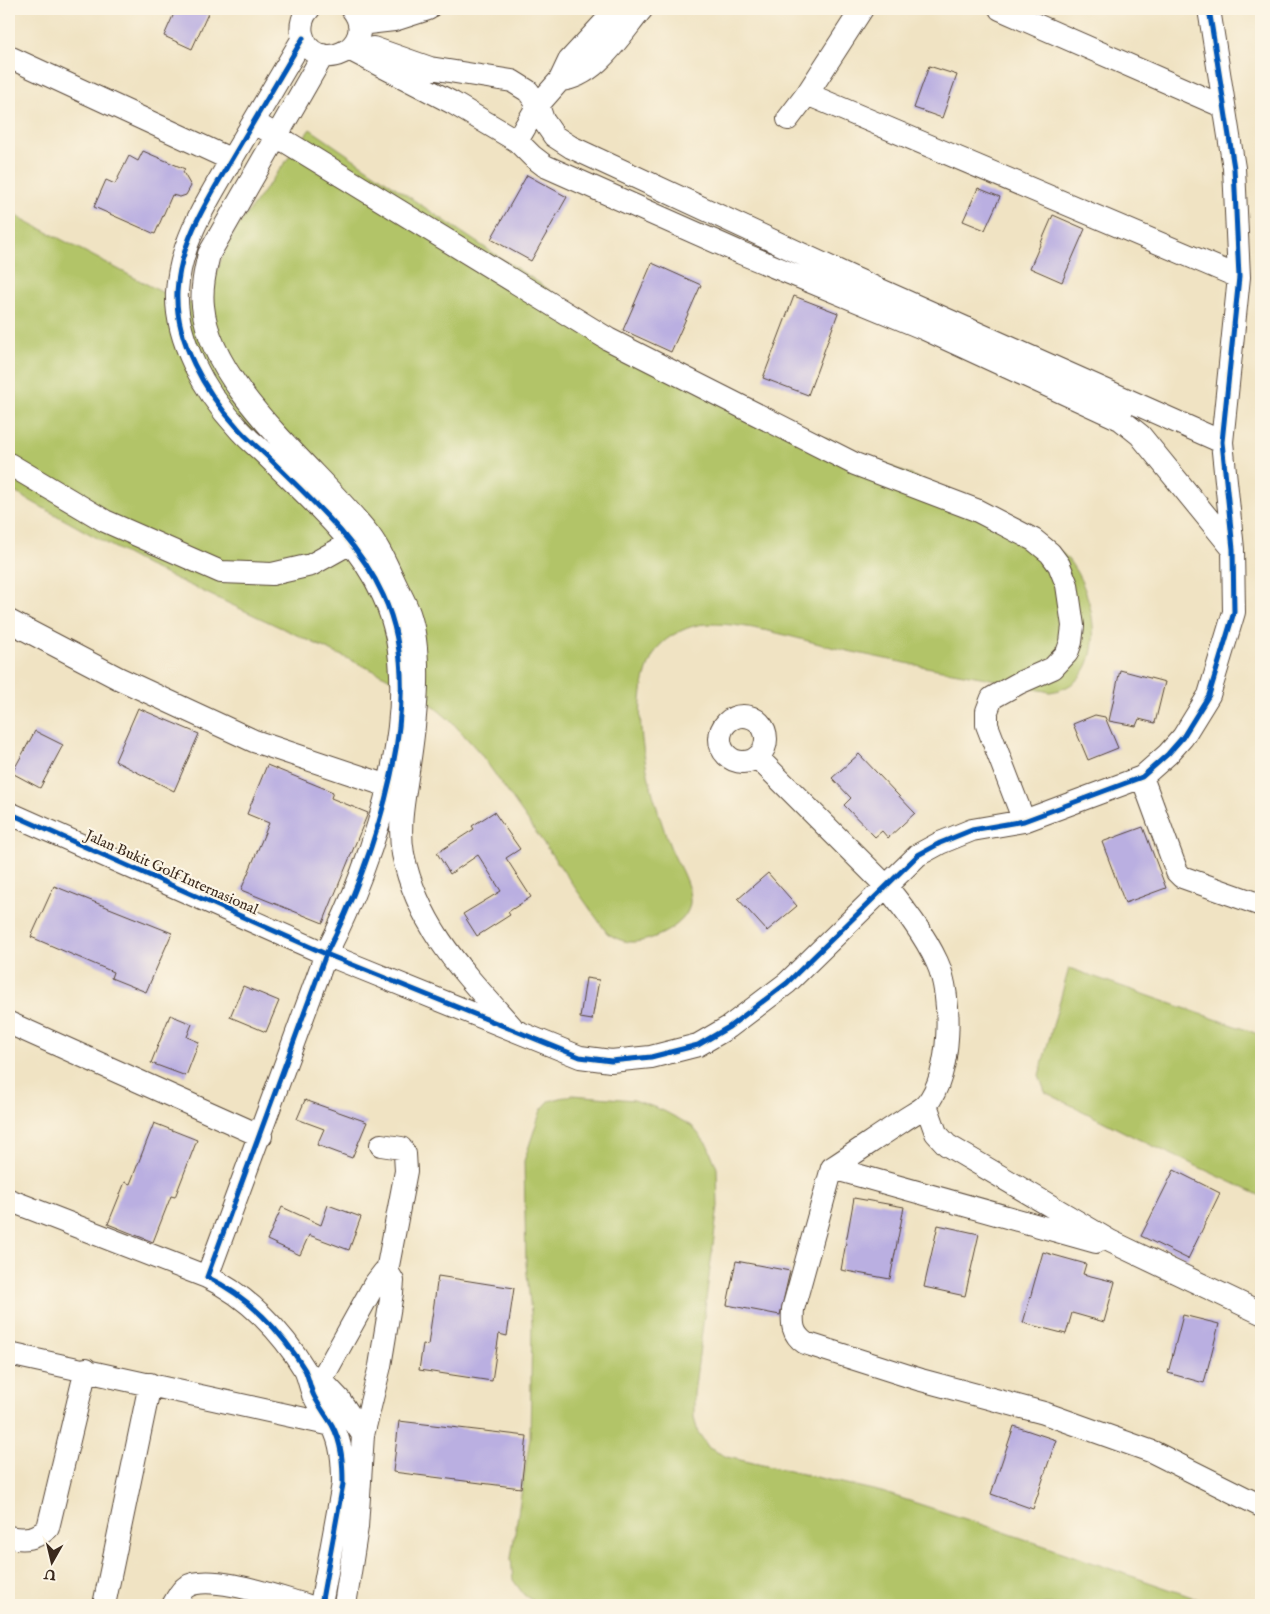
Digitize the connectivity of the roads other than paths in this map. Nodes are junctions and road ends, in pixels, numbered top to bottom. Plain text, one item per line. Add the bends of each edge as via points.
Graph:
1 (428, 9) edge
2 (617, 9) edge
3 (642, 9) edge
4 (862, 9) edge
5 (1000, 9) edge
6 (1209, 9) edge
7 (306, 10) edge
8 (354, 31) edge
9 (303, 38) junction
10 (323, 55) junction
11 (9, 57) edge
12 (560, 80) junction
13 (807, 94) junction
14 (538, 105) junction
15 (1224, 107) junction
16 (788, 118) dead end
17 (254, 122) junction
18 (276, 136) junction
19 (517, 141) junction
20 (232, 160) junction
21 (1239, 277) junction
22 (1222, 442) junction
23 (9, 464) edge
24 (360, 538) junction
25 (1233, 549) junction
26 (9, 621) edge
27 (757, 757) dead end
28 (1142, 777) junction
29 (397, 788) junction
30 (9, 813) edge
31 (1024, 821) junction
32 (886, 886) junction
33 (1261, 905) edge
34 (326, 954) junction
35 (9, 1023) edge
36 (516, 1031) junction
37 (926, 1105) junction
38 (260, 1136) junction
39 (381, 1145) dead end
40 (832, 1168) junction
41 (9, 1200) edge
42 (1110, 1241) junction
43 (387, 1271) junction
44 (207, 1277) junction
45 (1261, 1313) edge
46 (9, 1354) edge
47 (86, 1370) junction
48 (314, 1383) junction
49 (150, 1384) junction
50 (332, 1425) junction
51 (363, 1436) junction
52 (1261, 1506) edge
53 (9, 1537) edge
54 (104, 1605) edge
55 (173, 1605) edge
56 (306, 1605) edge
57 (321, 1605) edge
58 (344, 1605) edge

1 - 8 street
2 - 12 street via 569,61
3 - 12 street via 588,70 572,79
4 - 13 street
5 - 15 street
6 - 15 street
7 - 9 street via 301,29
8 - 10 street via 332,56
8 - 14 street via 430,68 512,81 528,91
8 - 19 street via 453,103
9 - 10 street via 308,46
9 - 17 street
10 - 18 street
11 - 20 street
12 - 14 street
13 - 16 street
13 - 21 street
14 - 19 street
14 - 22 street via 554,136 571,147 851,277
15 - 21 street via 1234,168
17 - 18 street
17 - 20 street
18 - 24 street via 209,254 203,306 208,332 242,396
18 - 31 street via 608,339 855,464 976,510 1034,540 1050,553 1067,585 1072,609 1073,626 1067,653 1053,668 992,698 987,711 987,725
19 - 25 street via 545,166 925,329 1120,419 1140,435
20 - 24 street via 198,217 181,260 177,294 181,329 194,363 237,428
21 - 22 street
22 - 25 street
23 - 24 street via 105,521 221,572 272,574 311,566
24 - 29 street via 386,563 409,614 417,664 414,729
25 - 28 street via 1234,612 1209,695 1183,737
26 - 29 street via 118,678 254,741
27 - 32 street
28 - 31 street, Jalan Bukit Golf Internasional
28 - 33 street via 1177,872 1182,877
29 - 34 street
29 - 36 street via 403,852 419,906 468,978
30 - 34 street, Jalan Bukit Golf Internasional
31 - 32 street, Jalan Bukit Golf Internasional via 972,830 940,843 918,856
32 - 36 street, Jalan Bukit Golf Internasional via 787,983 729,1027 698,1045 651,1057 611,1061 580,1057
32 - 37 street via 919,930 938,963 947,1004 946,1048 941,1071
34 - 36 street, Jalan Bukit Golf Internasional
34 - 38 street
35 - 38 street
37 - 40 street
37 - 42 street via 936,1133 947,1145
38 - 44 street
39 - 43 street via 401,1148 406,1160
40 - 42 street via 1093,1241
40 - 52 street via 793,1309 793,1330 798,1339 921,1380 1044,1413 1135,1445
41 - 44 street
42 - 45 street
43 - 48 street via 381,1274
43 - 51 street via 393,1281 390,1303 380,1366
44 - 48 street via 239,1296 267,1320
46 - 47 street
47 - 49 street
47 - 53 street via 48,1528 40,1536
48 - 50 street
48 - 51 street via 339,1399
49 - 50 street
49 - 54 street
50 - 57 street via 341,1448 342,1484
51 - 58 street via 357,1527
55 - 56 street via 187,1586 208,1582

